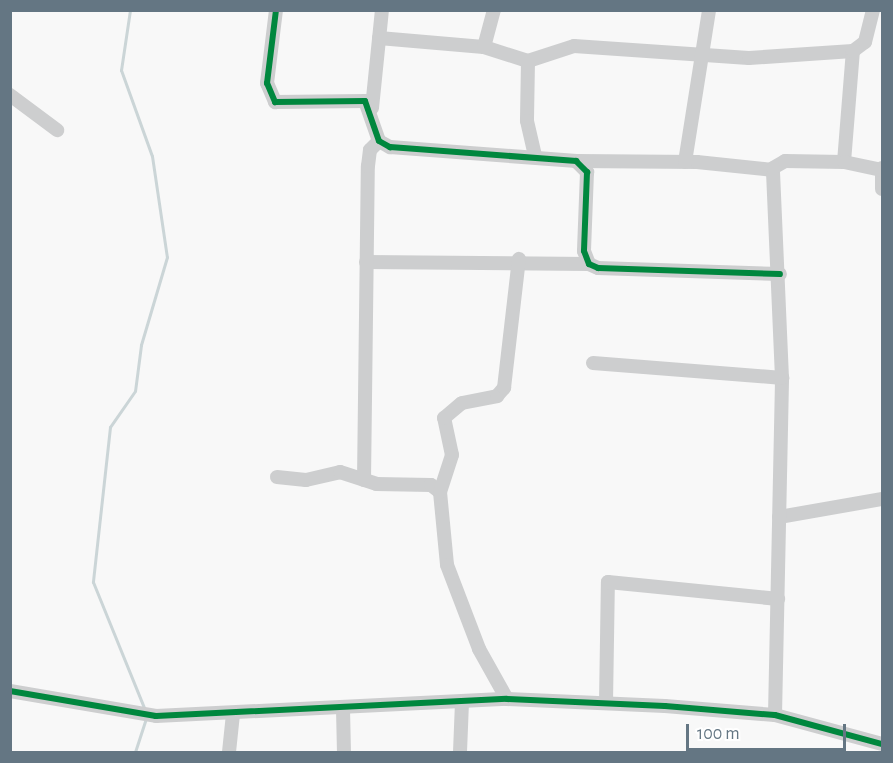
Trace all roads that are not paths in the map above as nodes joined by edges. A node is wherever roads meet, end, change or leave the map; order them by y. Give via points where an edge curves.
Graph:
1 (276, 10) edge
2 (382, 10) edge
3 (494, 10) edge
4 (709, 10) edge
5 (873, 10) edge
6 (379, 38) junction
7 (484, 46) junction
8 (853, 51) junction
9 (705, 52) junction
10 (528, 61) junction
11 (10, 95) edge
12 (372, 108) junction
13 (57, 130) dead end
14 (379, 141) junction
15 (535, 157) junction
16 (576, 160) junction
17 (685, 162) junction
18 (844, 162) junction
19 (882, 169) edge
20 (773, 170) junction
21 (882, 189) edge
22 (519, 259) junction
23 (366, 262) junction
24 (589, 264) junction
25 (780, 274) junction
26 (593, 363) dead end
27 (782, 378) junction
28 (277, 477) dead end
29 (364, 480) junction
30 (441, 492) junction
31 (882, 499) edge
32 (779, 517) junction
33 (778, 600) junction
34 (10, 691) edge
35 (507, 699) junction
36 (462, 702) junction
37 (606, 703) junction
38 (343, 710) junction
39 (776, 715) junction
40 (233, 716) junction
41 (874, 746) edge
42 (229, 753) edge
43 (344, 753) edge
44 (460, 753) edge

1 - 12 street via 267,83 272,100 357,99
2 - 6 street
3 - 7 street
4 - 9 street
5 - 8 street via 865,42
6 - 7 street
6 - 12 street
7 - 10 street
8 - 9 street via 749,58
8 - 18 street
9 - 10 street via 574,46
9 - 17 street
10 - 15 street via 527,121
11 - 13 street
12 - 14 street
14 - 15 street via 390,147
14 - 23 street via 370,150
15 - 16 street
16 - 17 street
16 - 24 street via 587,172 582,215
17 - 20 street
18 - 19 street
18 - 20 street via 785,161
19 - 21 street
20 - 25 street
22 - 23 street via 464,265
22 - 24 street
22 - 30 street via 504,388 497,396 462,403 444,418 452,454
23 - 29 street
24 - 25 street
25 - 27 street
26 - 27 street
27 - 32 street
28 - 29 street via 306,480 340,472
29 - 30 street via 431,485
30 - 35 street via 447,565 479,650
31 - 32 street
32 - 33 street
33 - 37 street via 608,582
33 - 39 street
34 - 40 street via 156,716
35 - 36 street
35 - 37 street
36 - 38 street
36 - 44 street
37 - 39 street
38 - 40 street
38 - 43 street
39 - 41 street
40 - 42 street

